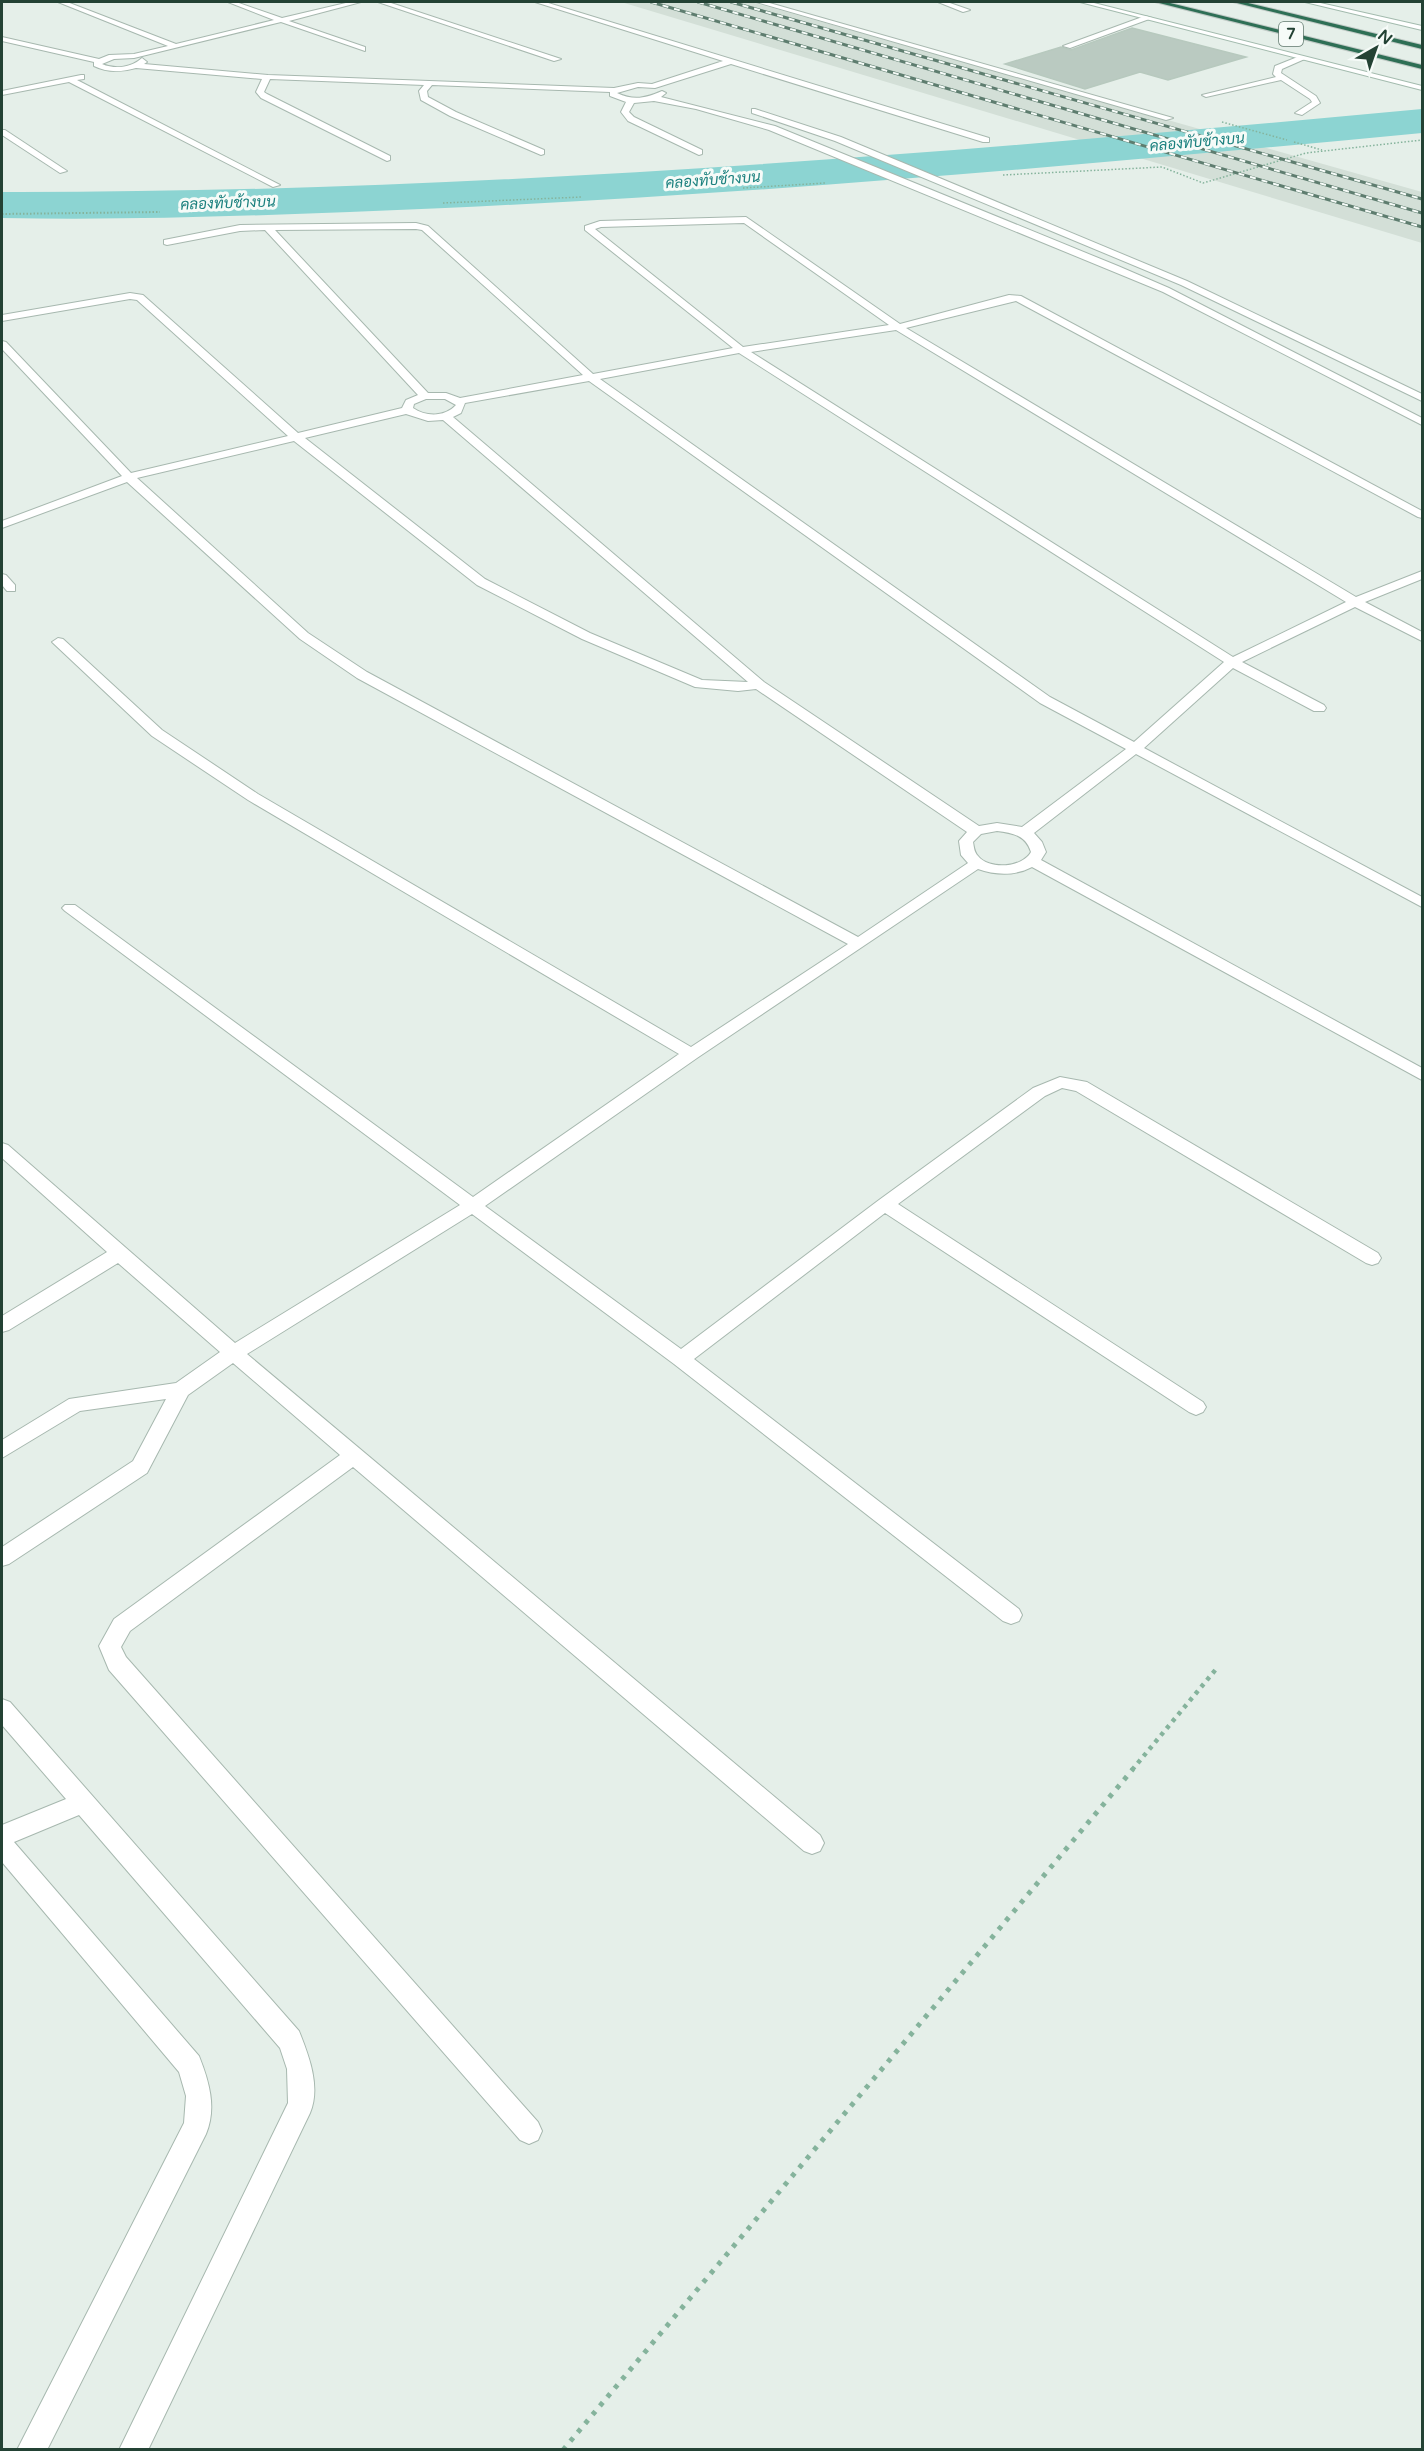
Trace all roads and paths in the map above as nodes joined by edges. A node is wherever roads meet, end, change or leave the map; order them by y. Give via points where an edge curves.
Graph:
1 (62, 2) edge
2 (231, 2) edge
3 (357, 2) edge
4 (382, 2) edge
5 (539, 2) edge
6 (760, 2) edge
7 (942, 2) edge
8 (1083, 2) edge
9 (1159, 2) edge
10 (1237, 2) edge
11 (1309, 2) edge
12 (966, 10) dead end
13 (1148, 18) junction
14 (280, 19) junction
15 (1422, 28) edge
16 (2, 39) edge
17 (173, 45) junction
18 (1067, 46) dead end
19 (1422, 46) edge
20 (362, 49) dead end
21 (134, 56) junction
22 (1303, 58) junction
23 (557, 59) dead end
24 (99, 61) junction
25 (732, 61) junction
26 (137, 66) junction
27 (1422, 67) edge
28 (112, 69) junction
29 (268, 77) junction
30 (1280, 78) junction
31 (71, 80) junction
32 (428, 85) junction
33 (652, 86) junction
34 (1422, 88) edge
35 (614, 90) junction
36 (663, 92) junction
37 (2, 93) edge
38 (1206, 95) dead end
39 (653, 98) junction
40 (705, 99) dead end
41 (632, 100) junction
42 (744, 107) dead end
43 (1299, 112) dead end
44 (1169, 118) dead end
45 (2, 132) edge
46 (838, 139) junction
47 (986, 140) dead end
48 (1422, 140) edge
49 (816, 145) junction
50 (541, 152) dead end
51 (699, 152) dead end
52 (387, 158) dead end
53 (63, 171) dead end
54 (1002, 175) dead end
55 (829, 183) dead end
56 (276, 185) dead end
57 (739, 188) dead end
58 (592, 196) dead end
59 (442, 203) dead end
60 (168, 212) dead end
61 (2, 214) edge
62 (268, 228) junction
63 (167, 242) dead end
64 (1139, 264) junction
65 (1115, 268) junction
66 (2, 318) edge
67 (898, 327) junction
68 (2, 344) edge
69 (741, 350) junction
70 (591, 377) junction
71 (425, 396) junction
72 (1422, 398) edge
73 (459, 401) junction
74 (408, 410) junction
75 (445, 416) junction
76 (1422, 422) edge
77 (295, 436) junction
78 (129, 477) junction
79 (1422, 515) edge
80 (2, 525) edge
81 (1422, 575) edge
82 (2, 578) edge
83 (10, 588) dead end
84 (1355, 602) junction
85 (1422, 637) edge
86 (58, 642) dead end
87 (1232, 662) junction
88 (759, 685) junction
89 (1318, 708) dead end
90 (1134, 749) junction
91 (976, 831) junction
92 (1024, 833) junction
93 (1034, 862) junction
94 (977, 863) junction
95 (1422, 903) edge
96 (70, 908) dead end
97 (859, 944) junction
98 (692, 1053) junction
99 (1422, 1075) edge
100 (2, 1149) edge
101 (475, 1204) junction
102 (885, 1204) junction
103 (118, 1254) junction
104 (1372, 1258) dead end
105 (2, 1325) edge
106 (233, 1353) junction
107 (681, 1359) junction
108 (182, 1390) junction
109 (1196, 1407) dead end
110 (2, 1450) edge
111 (355, 1455) junction
112 (2, 1558) edge
113 (1011, 1615) dead end
114 (1217, 1668) dead end
115 (2, 1709) edge
116 (84, 1802) junction
117 (2, 1836) edge
118 (812, 1844) dead end
119 (2, 1845) edge
120 (529, 2131) dead end
121 (31, 2450) edge
122 (133, 2450) edge
123 (563, 2450) edge

1 - 17 street
2 - 14 street
3 - 14 street
4 - 23 street
5 - 25 street
6 - 44 street
7 - 12 street
8 - 13 street
9 - 27 highway, 7
10 - 19 highway, 7
11 - 15 street
13 - 18 street
13 - 22 street
14 - 17 street
14 - 20 street
16 - 24 street
17 - 21 street
21 - 24 street
21 - 26 street via 143,62
22 - 30 street via 1278,68
22 - 34 street
24 - 28 street via 97,64
25 - 33 street
25 - 47 street
26 - 28 street
26 - 29 street
28 - 31 street
29 - 32 street
29 - 52 street via 260,92 264,96
30 - 38 street
30 - 43 street via 1316,103
31 - 37 street
31 - 56 street
32 - 35 street
32 - 50 street via 423,91 424,98
33 - 35 street
33 - 36 street
35 - 41 street via 619,98
36 - 39 street
36 - 40 street
39 - 41 street
39 - 49 street via 736,117
41 - 51 street via 625,112 631,119
42 - 46 street
45 - 53 street
46 - 49 street
46 - 64 street
48 - 54 path via 1306,153 1203,183 1162,167
49 - 65 street
55 - 57 path
58 - 59 path
60 - 61 path
62 - 63 street via 240,228
62 - 70 street via 425,228
62 - 71 street
64 - 65 street
64 - 72 street
65 - 76 street via 1166,290
66 - 77 street via 140,297
67 - 69 street
67 - 69 street via 746,220 600,224 588,228
67 - 79 street via 1009,298 1025,300
67 - 84 street
68 - 78 street
69 - 70 street
69 - 87 street
70 - 73 street
70 - 90 street via 1045,700
71 - 73 street via 446,396
71 - 74 street via 410,402
73 - 75 street via 459,410
74 - 75 street via 427,417
74 - 77 street
75 - 88 street
77 - 78 street
77 - 88 street via 481,582 586,636 693,681 716,686
78 - 80 street
78 - 97 street via 304,636 362,675
81 - 84 street
82 - 83 street
84 - 85 street
84 - 87 street
86 - 98 street via 157,733 253,797
87 - 89 street
87 - 90 street
88 - 91 street
90 - 92 street
90 - 95 street
91 - 92 street via 997,827
91 - 94 street via 965,848
92 - 93 street via 1039,847
93 - 94 street via 1012,869
93 - 99 street
94 - 97 street
96 - 101 street
97 - 98 street
98 - 101 street
100 - 103 street
101 - 106 street
101 - 107 street
102 - 104 street via 1039,1092 1060,1082 1081,1086
102 - 107 street
102 - 109 street
103 - 105 street
103 - 106 street
106 - 108 street
106 - 111 street
107 - 113 street
108 - 110 street via 76,1404
108 - 112 street via 140,1467
111 - 118 street
111 - 120 street via 122,1625 110,1646 117,1663
114 - 123 path
115 - 116 street
116 - 117 street
116 - 122 street via 290,2040 300,2069 300,2104
119 - 121 street via 190,2065 200,2096 197,2125

